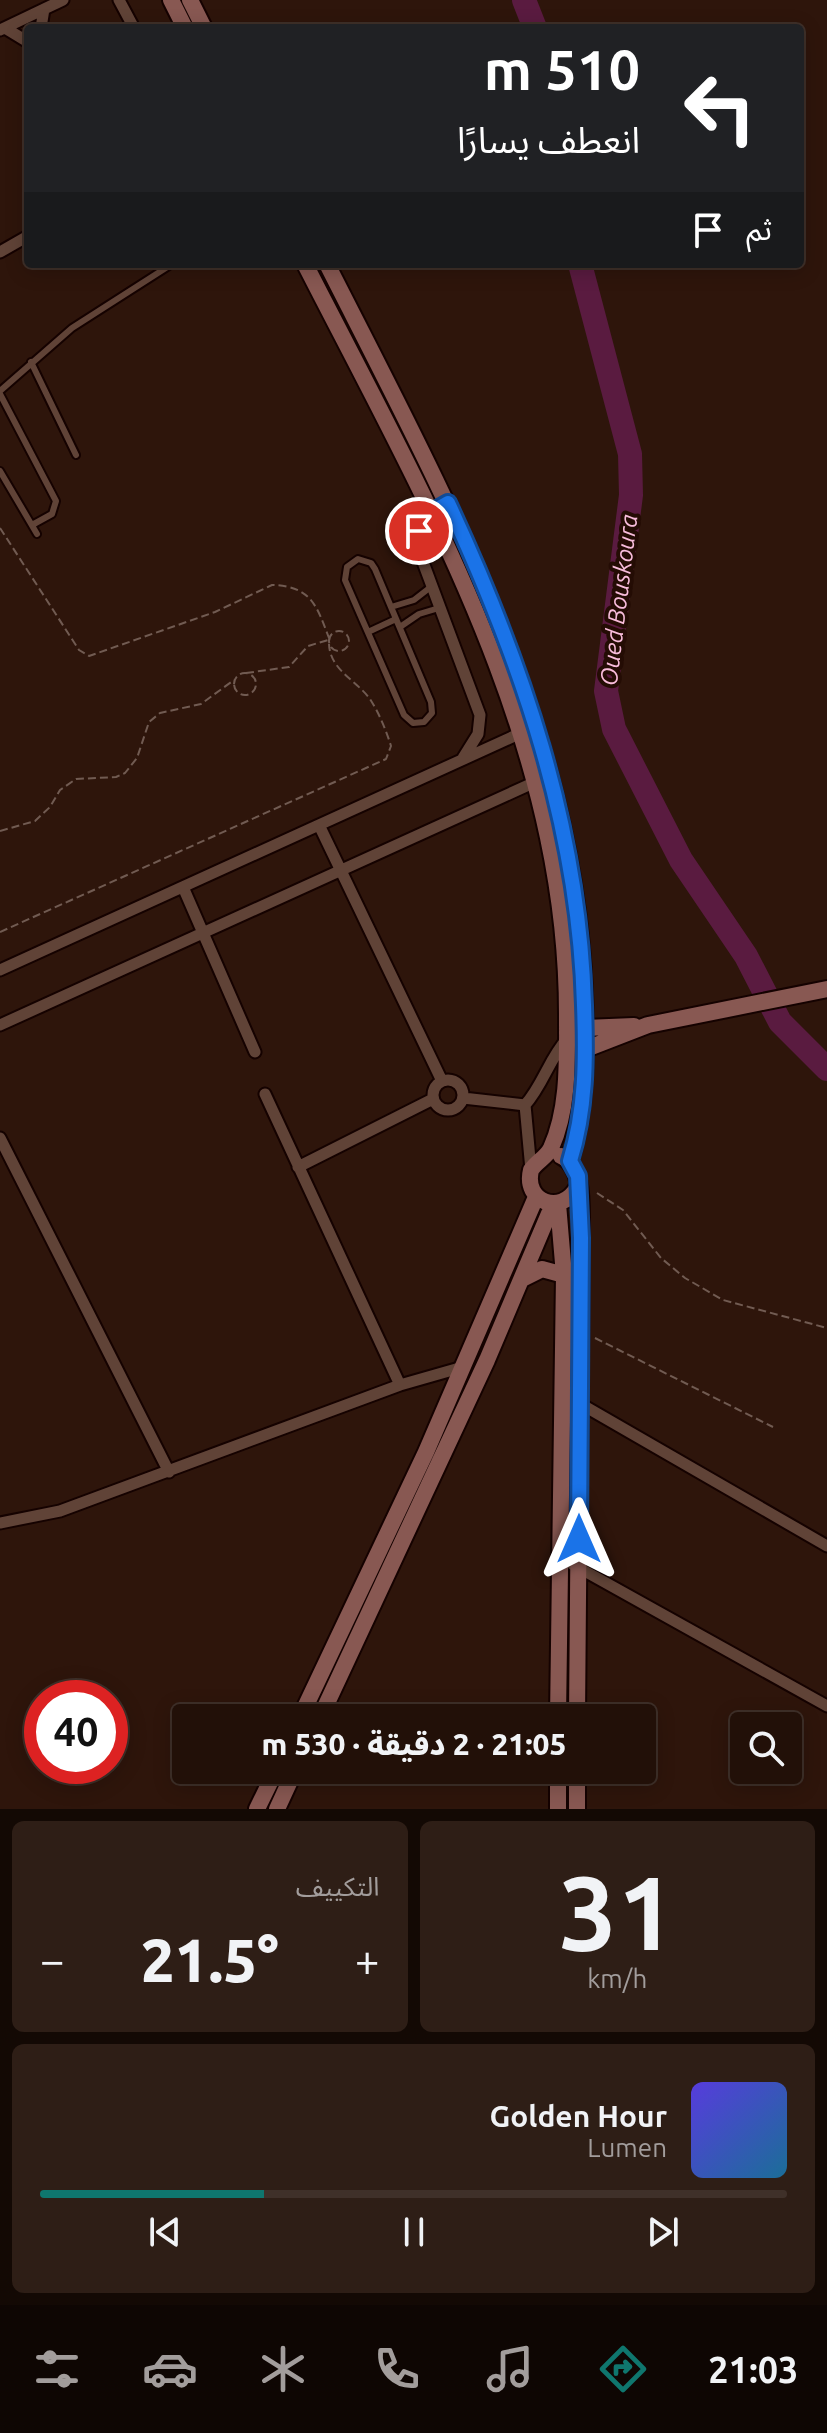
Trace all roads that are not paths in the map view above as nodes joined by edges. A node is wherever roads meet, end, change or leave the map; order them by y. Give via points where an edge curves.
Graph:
1 (63, 0) edge
2 (119, 0) edge
3 (171, 0) edge
4 (190, 0) edge
5 (44, 9) junction
6 (42, 24) edge
7 (132, 24) edge
8 (183, 24) edge
9 (202, 24) edge
10 (2, 29) edge
11 (24, 40) edge
12 (24, 238) edge
13 (0, 252) edge
14 (166, 268) edge
15 (307, 268) edge
16 (329, 268) edge
17 (31, 362) junction
18 (0, 392) edge
19 (76, 455) dead end
20 (0, 471) edge
21 (448, 503) junction
22 (432, 512) junction
23 (32, 525) junction
24 (37, 534) dead end
25 (432, 586) junction
26 (391, 607) junction
27 (441, 607) junction
28 (398, 623) junction
29 (368, 632) junction
30 (521, 733) junction
31 (463, 758) junction
32 (533, 783) junction
33 (319, 825) junction
34 (341, 870) junction
35 (183, 887) junction
36 (203, 933) junction
37 (0, 970) edge
38 (827, 989) edge
39 (0, 1025) edge
40 (648, 1025) junction
41 (585, 1028) junction
42 (567, 1039) junction
43 (586, 1049) junction
44 (255, 1052) dead end
45 (442, 1081) junction
46 (265, 1094) dead end
47 (463, 1098) junction
48 (433, 1099) junction
49 (525, 1105) junction
50 (0, 1138) edge
51 (547, 1156) junction
52 (570, 1161) junction
53 (298, 1167) junction
54 (531, 1170) junction
55 (578, 1185) junction
56 (536, 1197) junction
57 (555, 1204) junction
58 (564, 1275) junction
59 (522, 1279) junction
60 (463, 1367) junction
61 (400, 1385) junction
62 (579, 1403) junction
63 (169, 1472) junction
64 (0, 1523) edge
65 (827, 1546) edge
66 (559, 1561) junction
67 (579, 1566) junction
68 (307, 1704) edge
69 (327, 1704) edge
70 (558, 1704) edge
71 (577, 1704) edge
72 (827, 1706) edge
73 (269, 1784) edge
74 (289, 1784) edge
75 (558, 1784) edge
76 (577, 1784) edge
77 (257, 1809) edge
78 (277, 1809) edge
79 (558, 1809) edge
80 (577, 1809) edge

1 - 5 street
2 - 7 street
3 - 8 main road
4 - 9 main road
5 - 6 street
5 - 10 street
10 - 11 street
12 - 13 street
14 - 17 lane via 72,328
15 - 22 main road
16 - 21 main road
17 - 18 lane
17 - 19 lane
18 - 23 lane via 56,501 52,514
20 - 23 lane
21 - 22 street
21 - 41 main road via 514,659 559,810 578,900
22 - 25 street via 419,531 418,543
22 - 30 main road via 469,592
23 - 24 lane
25 - 26 lane via 414,600
25 - 27 street
26 - 28 lane
26 - 29 lane via 371,563 352,562 345,580
27 - 28 lane
27 - 31 street via 480,715 478,734
28 - 29 lane
28 - 29 lane via 432,708 429,719 419,723 404,715
30 - 31 street
30 - 32 main road
31 - 33 street
32 - 34 street
32 - 42 main road via 561,906
33 - 34 street
33 - 35 street
34 - 36 street
34 - 45 street
35 - 36 street
35 - 37 street
36 - 39 street
36 - 44 street
38 - 40 main road
40 - 41 main road
40 - 43 main road
41 - 42 main road
41 - 43 main road
42 - 49 street via 540,1089
42 - 51 main road via 565,1088
43 - 52 main road via 584,1104
45 - 47 street via 457,1083
45 - 48 street via 434,1088
46 - 53 street
47 - 48 street via 449,1111 438,1108
47 - 49 street
48 - 53 street
49 - 54 street
50 - 63 street
51 - 52 main road
51 - 54 main road
52 - 55 main road
53 - 61 street
54 - 56 main road
55 - 57 main road via 570,1198
55 - 62 main road
56 - 57 main road
56 - 60 main road
57 - 58 main road
57 - 59 main road
58 - 59 main road via 542,1269
58 - 66 main road
59 - 69 main road
60 - 61 street
60 - 68 main road
61 - 63 street
62 - 65 street
62 - 67 main road
63 - 64 street via 60,1511
66 - 67 street
66 - 70 main road
67 - 71 main road
67 - 72 street
73 - 77 main road
74 - 78 main road
75 - 79 main road
76 - 80 main road

